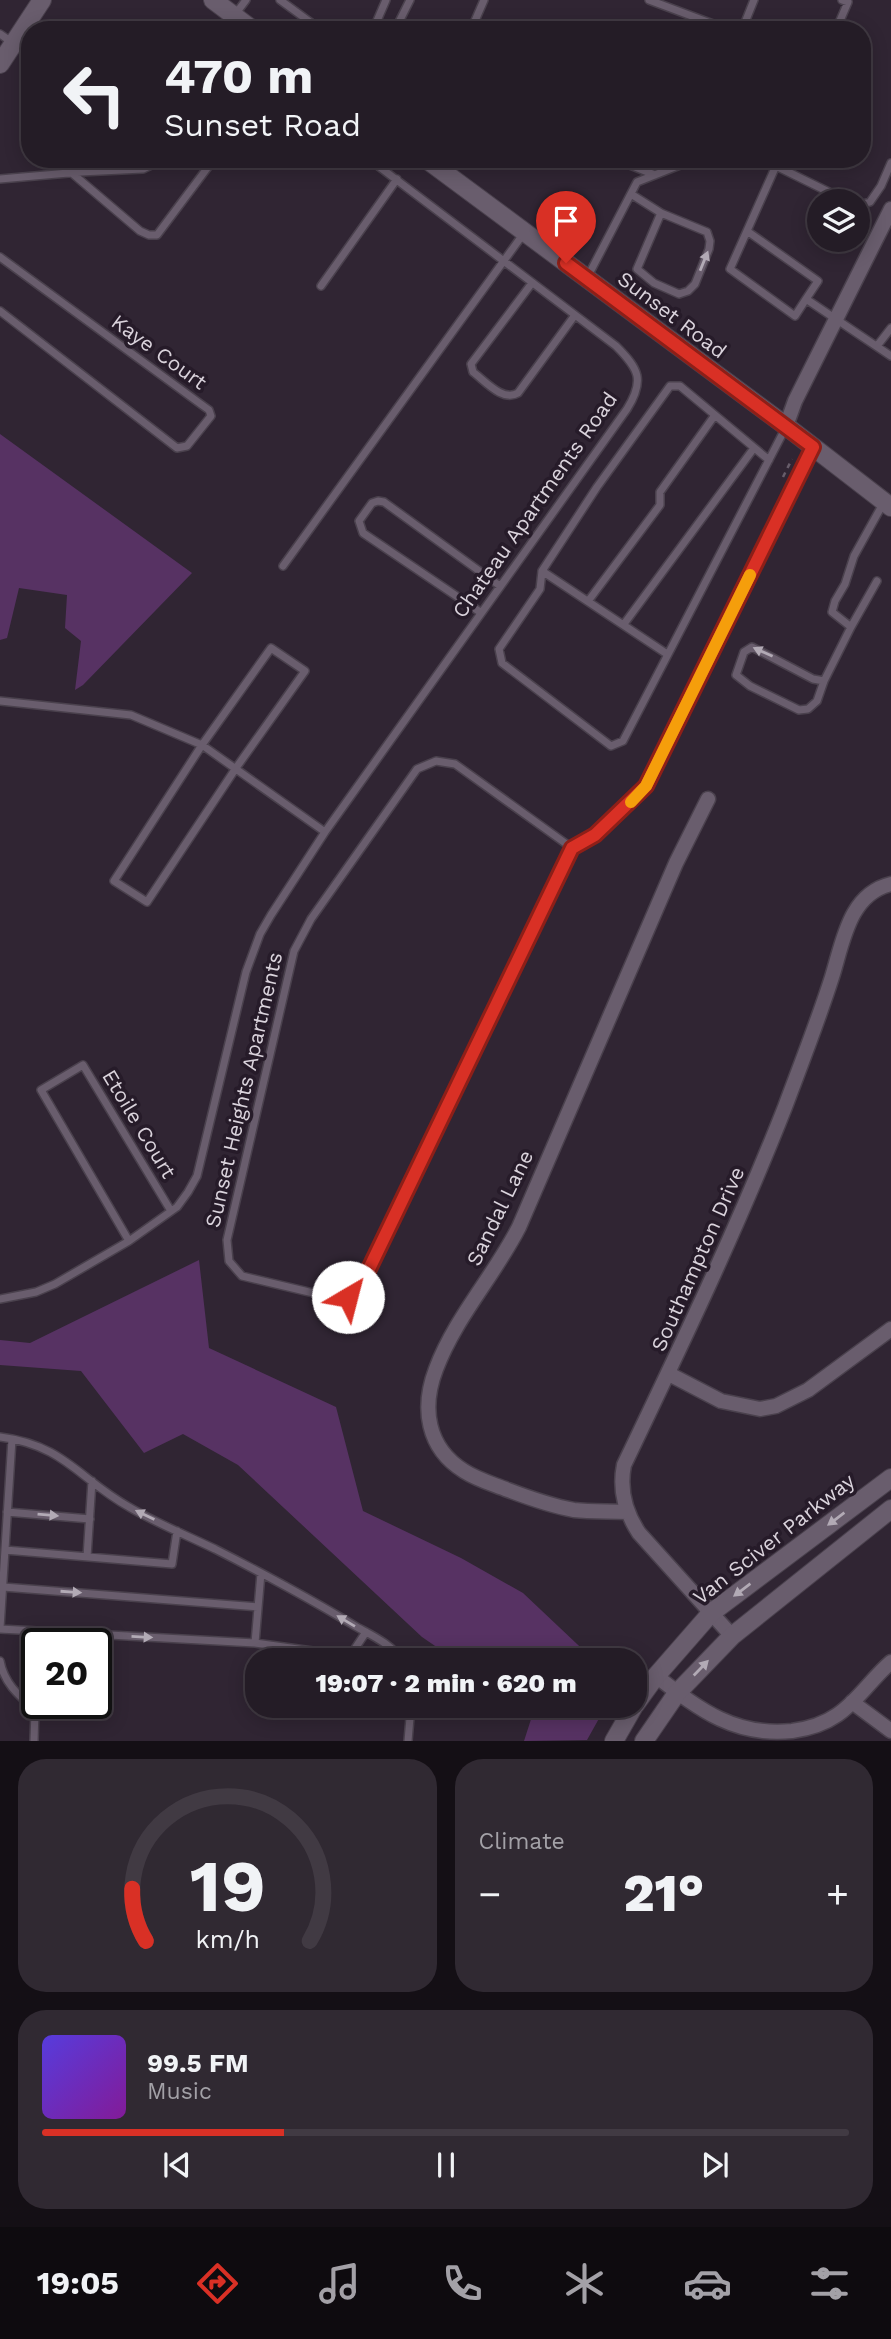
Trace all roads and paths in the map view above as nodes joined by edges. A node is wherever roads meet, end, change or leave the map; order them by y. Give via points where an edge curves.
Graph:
1 (42, 0) edge
2 (213, 0) edge
3 (246, 0) edge
4 (280, 0) edge
5 (386, 0) edge
6 (410, 0) edge
7 (484, 0) edge
8 (649, 0) edge
9 (678, 0) edge
10 (754, 0) edge
11 (846, 1) edge
12 (674, 9) junction
13 (234, 16) junction
14 (23, 21) edge
15 (241, 21) edge
16 (309, 21) edge
17 (377, 21) edge
18 (400, 21) edge
19 (475, 21) edge
20 (705, 21) edge
21 (746, 21) edge
22 (839, 21) edge
23 (21, 23) edge
24 (7, 39) edge
25 (0, 64) edge
26 (891, 163) edge
27 (145, 168) edge
28 (207, 168) edge
29 (382, 168) edge
30 (439, 168) edge
31 (638, 168) edge
32 (672, 168) edge
33 (775, 168) edge
34 (786, 168) edge
35 (73, 174) junction
36 (655, 175) junction
37 (0, 179) edge
38 (397, 179) junction
39 (825, 189) edge
40 (631, 194) junction
41 (870, 202) edge
42 (891, 209) edge
43 (661, 213) junction
44 (747, 231) junction
45 (524, 232) junction
46 (0, 257) edge
47 (503, 261) junction
48 (586, 279) junction
49 (532, 283) junction
50 (321, 286) dead end
51 (806, 299) junction
52 (0, 311) edge
53 (575, 315) junction
54 (837, 318) junction
55 (891, 328) edge
56 (877, 346) junction
57 (891, 356) edge
58 (715, 415) junction
59 (786, 426) junction
60 (813, 447) junction
61 (754, 448) junction
62 (792, 459) dead end
63 (769, 460) junction
64 (783, 478) dead end
65 (887, 504) edge
66 (283, 566) dead end
67 (542, 571) junction
68 (877, 581) dead end
69 (500, 586) junction
70 (589, 600) junction
71 (480, 612) junction
72 (624, 624) junction
73 (851, 627) junction
74 (667, 654) junction
75 (824, 681) junction
76 (0, 701) edge
77 (202, 745) junction
78 (236, 768) junction
79 (708, 799) dead end
80 (325, 832) junction
81 (572, 848) junction
82 (891, 884) edge
83 (171, 1211) junction
84 (129, 1241) junction
85 (0, 1299) edge
86 (891, 1329) edge
87 (669, 1374) junction
88 (0, 1437) edge
89 (12, 1439) junction
90 (891, 1478) edge
91 (92, 1482) junction
92 (891, 1509) edge
93 (7, 1512) junction
94 (627, 1512) junction
95 (90, 1519) junction
96 (177, 1531) junction
97 (5, 1550) junction
98 (87, 1556) junction
99 (261, 1573) junction
100 (3, 1587) junction
101 (258, 1606) junction
102 (711, 1614) junction
103 (0, 1629) edge
104 (366, 1632) junction
105 (732, 1636) junction
106 (255, 1643) junction
107 (387, 1648) edge
108 (0, 1661) edge
109 (891, 1662) edge
110 (656, 1676) junction
111 (647, 1689) edge
112 (677, 1693) junction
113 (852, 1702) junction
114 (410, 1718) edge
115 (628, 1718) edge
116 (891, 1731) edge
117 (34, 1741) edge
118 (408, 1741) edge
119 (614, 1741) edge
120 (644, 1741) edge

1 - 14 street
2 - 13 street
3 - 13 lane
4 - 16 lane
5 - 17 lane
6 - 18 lane
7 - 19 lane
8 - 12 lane
9 - 12 lane
10 - 21 lane
11 - 22 lane
12 - 20 lane
13 - 15 street
23 - 24 street
24 - 25 street
26 - 41 lane
27 - 35 lane
28 - 35 lane via 157,234 149,235
29 - 38 lane, Chateau Apartments Road
30 - 45 street, Sunset Road
31 - 36 lane
32 - 36 lane
33 - 44 lane
34 - 39 lane
35 - 37 lane
36 - 40 lane via 638,183
38 - 47 lane, Chateau Apartments Road
38 - 50 lane
40 - 43 lane
40 - 48 lane
42 - 54 street
43 -> 43 lane via 637,270 654,284 679,294 695,284 710,241 707,232
44 - 51 lane via 818,281
44 - 51 lane via 730,269 795,316
45 - 47 lane
45 - 48 street, Sunset Road
46 - 52 lane, Kaye Court via 209,410 211,416 187,446 177,448
47 - 49 lane, Chateau Apartments Road
47 - 66 lane
48 - 59 street, Sunset Road
49 - 53 lane, Chateau Apartments Road
49 - 53 lane via 471,363 473,372 505,396 518,393
51 - 54 lane
53 - 69 lane, Chateau Apartments Road via 626,356 638,375 638,386
54 - 56 lane
54 - 59 street
55 - 56 lane
56 - 57 lane
58 - 61 lane
58 - 67 lane via 680,386 670,386
58 - 70 lane via 660,492 660,505
59 - 60 street, Sunset Road
59 - 63 lane
60 - 65 street, Sunset Road
60 - 81 lane via 646,786 595,835
61 - 63 lane
61 - 72 lane
62 - 64 path
63 - 74 lane
65 - 73 lane via 854,556 835,601 832,612
67 - 70 lane
67 - 74 lane via 540,589 499,649 502,663 611,746 623,741
68 - 73 lane
69 - 71 lane, Chateau Apartments Road
69 - 71 lane via 384,502 372,503 359,521 363,533
70 - 72 lane
71 - 80 lane, Chateau Apartments Road
72 - 74 lane
73 - 75 lane
75 -> 75 lane via 752,647 744,652 736,674 750,687 799,710 817,701
76 - 77 lane via 131,715
77 - 78 lane
77 - 78 lane via 271,648 305,671
77 - 78 lane via 114,881 147,902
78 - 80 lane
79 - 94 street, Sandal Lane via 519,1227 449,1342 428,1399 435,1440 442,1453 465,1472 545,1503
80 - 83 lane, Chateau Apartments Road via 260,934 246,972 197,1176
81 - 81 lane, Sunset Heights Apartments via 455,764 436,761 417,769 311,919 294,951 227,1240 229,1261 242,1276 330,1297 348,1297 359,1286
82 - 87 street, Southampton Drive via 868,895 847,926 817,1024 762,1165
83 - 84 lane, Chateau Apartments Road
83 - 84 lane, Etoile Court via 83,1065 41,1090
84 - 85 lane, Chateau Apartments Road via 55,1284
86 - 87 street via 808,1390 776,1406 760,1409 721,1401
87 - 94 street, Southampton Drive via 624,1465 621,1481
88 - 89 lane
89 - 91 lane via 47,1449
89 - 93 lane
90 -> 102 street, Van Sciver Parkway
91 - 95 lane
96 -> 91 lane via 128,1507
92 - 105 street
93 -> 95 lane
93 - 97 lane
94 - 102 street, Southampton Drive via 639,1533
95 - 98 lane
96 - 98 lane via 172,1564
96 - 99 lane
97 - 98 lane
97 - 100 lane
99 - 101 lane
104 -> 99 lane
100 -> 101 lane
100 - 103 lane
101 - 106 lane
102 - 105 street, Southampton Drive
102 - 110 street, Van Sciver Parkway
103 -> 106 lane
104 - 106 lane via 354,1650 341,1654
104 - 107 lane
112 -> 105 street
108 - 117 lane via 2,1674 35,1710
109 - 113 street
110 - 111 street, Van Sciver Parkway
110 - 112 street
112 - 113 street via 716,1718 762,1732 819,1724
112 - 120 street
113 - 116 street
114 - 118 lane
115 - 119 street, Van Sciver Parkway

